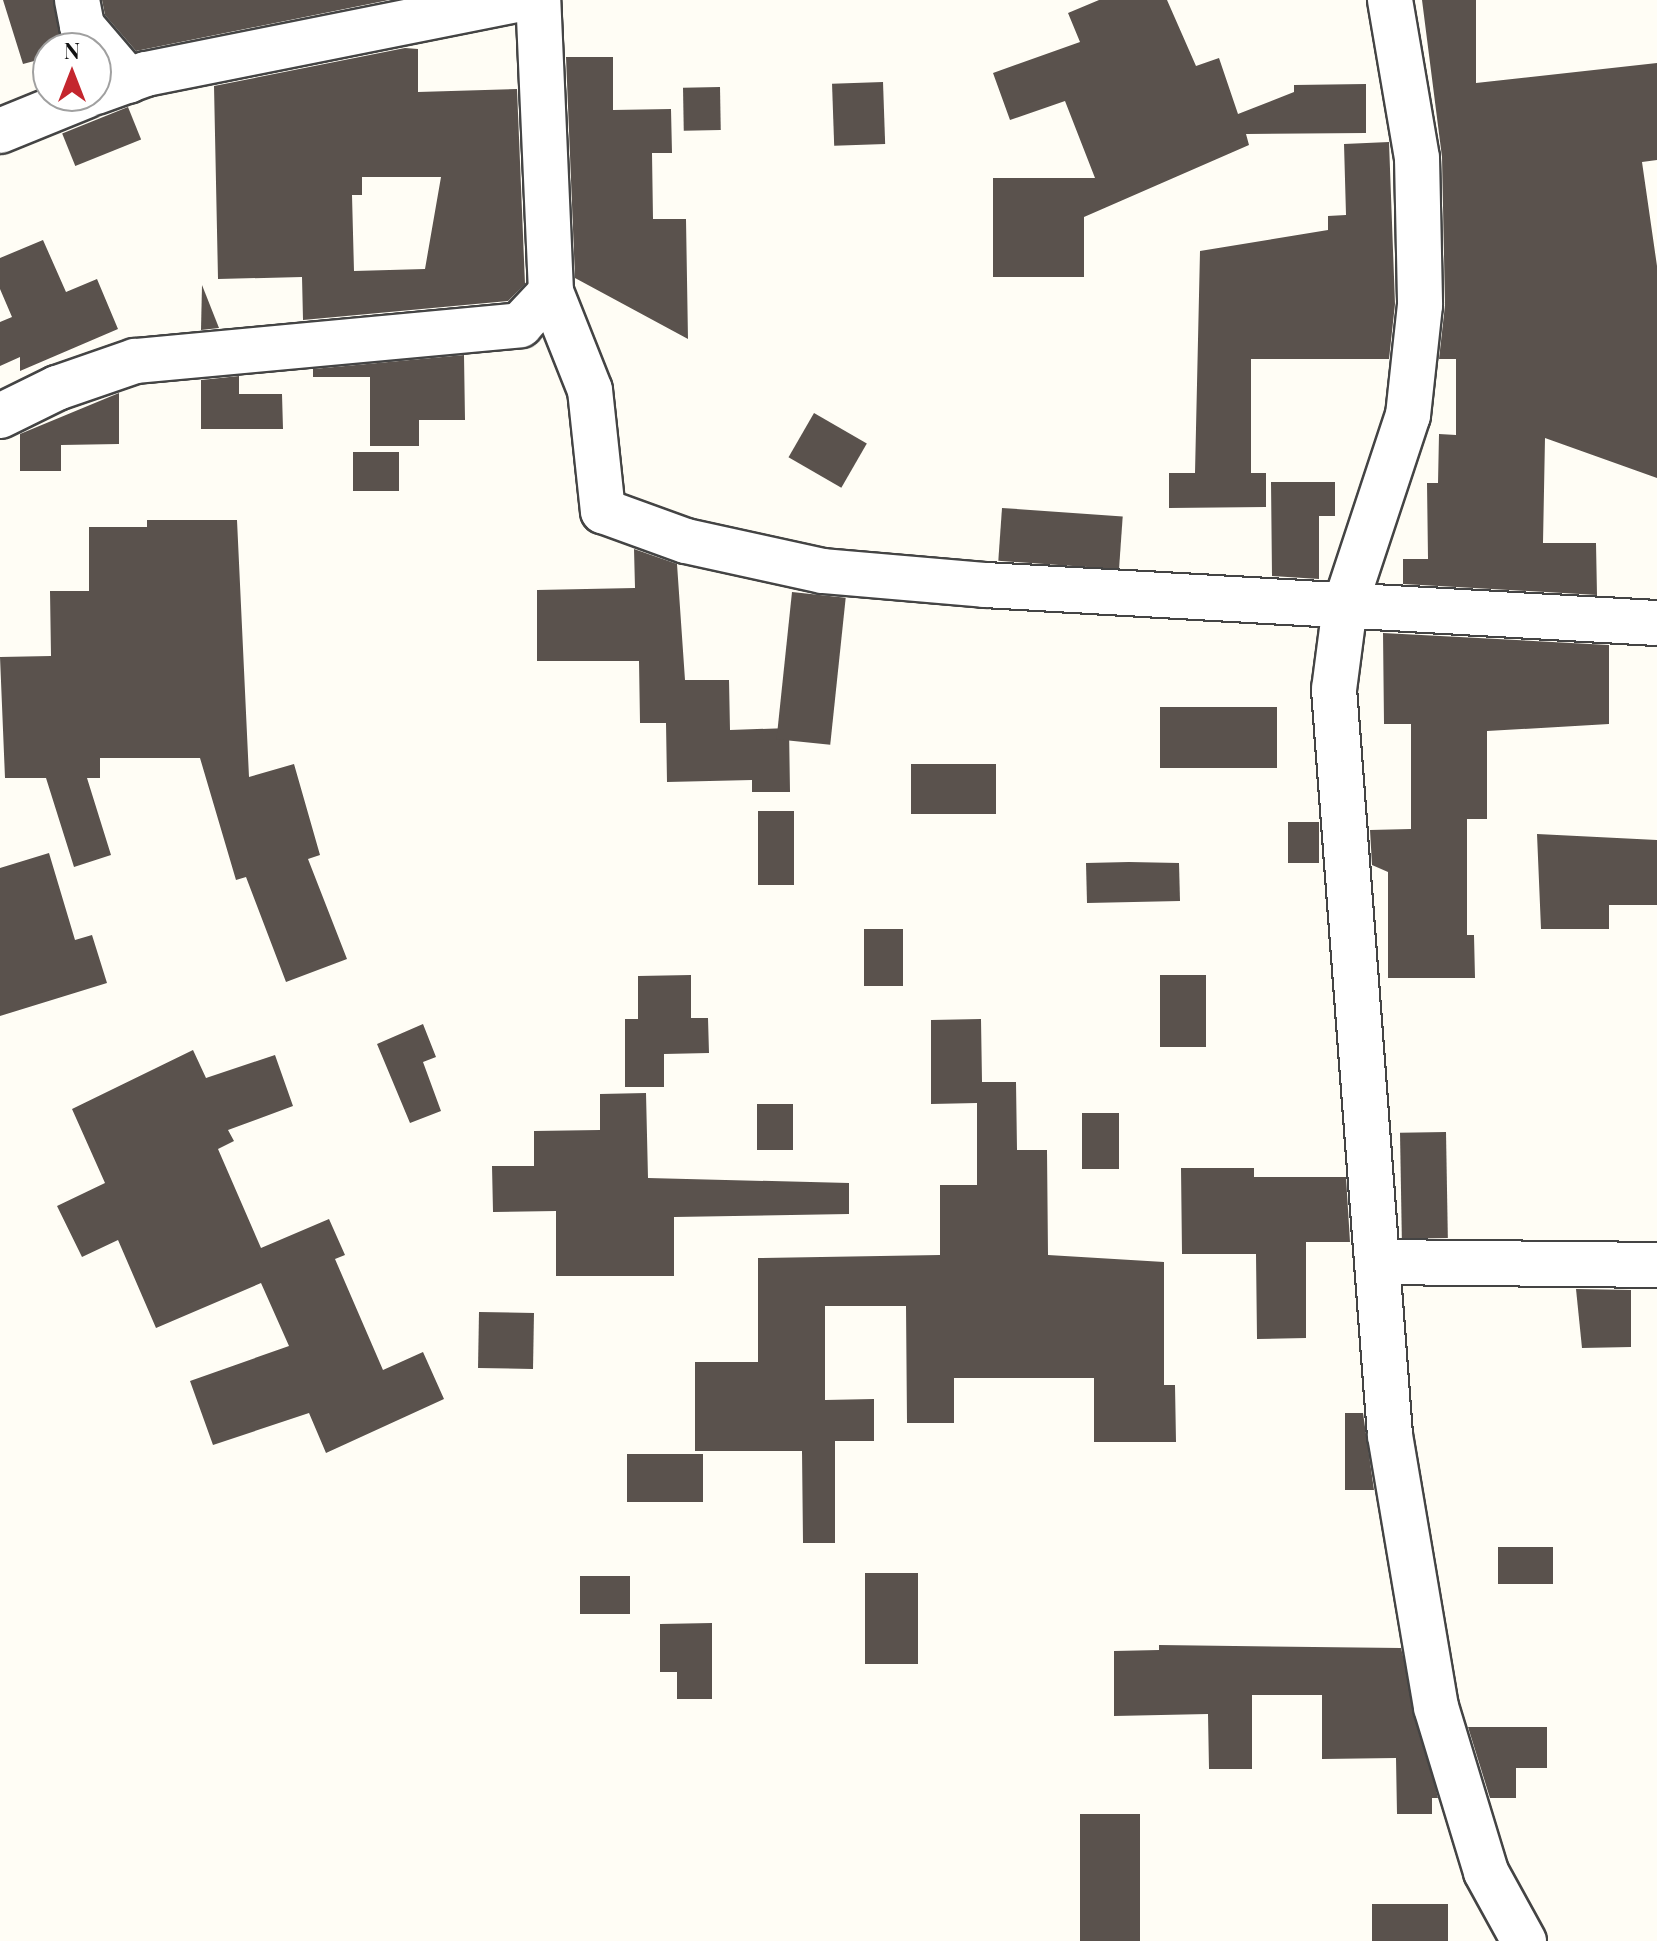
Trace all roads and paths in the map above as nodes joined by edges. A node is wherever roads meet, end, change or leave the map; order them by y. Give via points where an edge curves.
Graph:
1 (77, 0) edge
2 (517, 0) edge
3 (538, 0) edge
4 (1390, 0) edge
5 (85, 32) edge
6 (112, 87) edge
7 (47, 112) edge
8 (0, 131) edge
9 (551, 292) junction
10 (0, 416) edge
11 (1345, 606) junction
12 (1657, 623) edge
13 (1377, 1262) junction
14 (1657, 1265) edge
15 (1524, 1941) edge

1 - 5 street
2 - 6 street
3 - 9 street
4 - 11 street via 1417,158 1420,305 1408,415
7 - 8 street
9 - 10 street via 520,325 135,361 57,388
9 - 11 street via 590,390 603,511 686,541 823,571
11 - 12 street
11 - 13 street via 1334,689
13 - 14 street
13 - 15 street via 1390,1435 1436,1707 1486,1872

